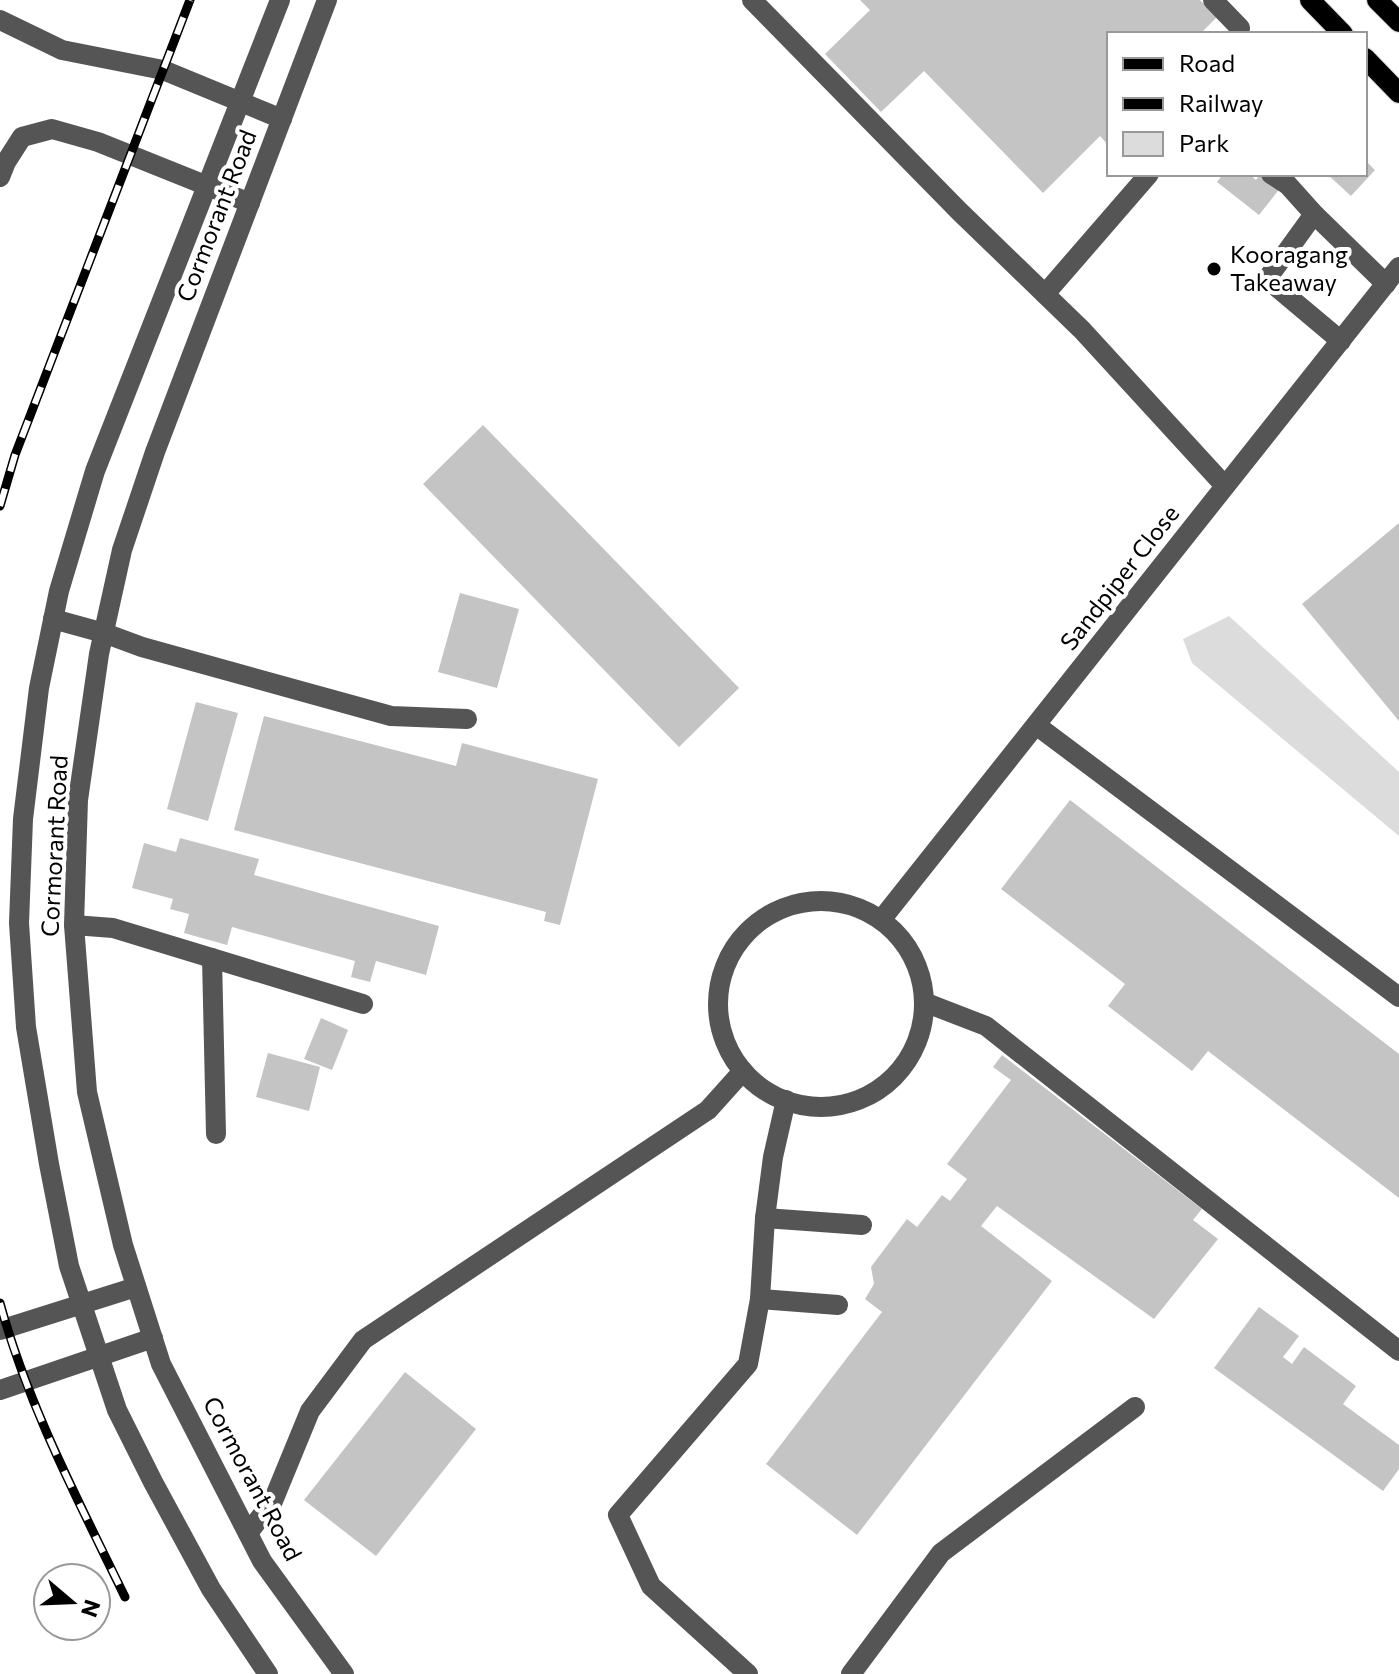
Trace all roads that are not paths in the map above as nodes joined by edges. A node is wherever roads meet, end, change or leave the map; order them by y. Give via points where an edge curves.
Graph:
1 (280, 0) edge
2 (327, 0) edge
3 (752, 0) edge
4 (1213, 0) edge
5 (1310, 0) edge
6 (1377, 0) edge
7 (0, 20) edge
8 (1399, 22) edge
9 (1239, 32) edge
10 (1341, 32) edge
11 (1367, 60) edge
12 (1399, 93) edge
13 (240, 102) junction
14 (282, 119) junction
15 (1147, 176) edge
16 (1274, 176) edge
17 (0, 177) edge
18 (207, 185) junction
19 (250, 203) junction
20 (1314, 214) junction
21 (1399, 267) edge
22 (1386, 284) junction
23 (1045, 294) junction
24 (1341, 341) junction
25 (1225, 486) junction
26 (53, 619) junction
27 (104, 633) junction
28 (467, 719) dead end
29 (1036, 725) junction
30 (881, 920) junction
31 (74, 925) junction
32 (212, 958) junction
33 (1399, 997) edge
34 (924, 1002) junction
35 (363, 1004) dead end
36 (743, 1071) junction
37 (786, 1100) junction
38 (216, 1134) dead end
39 (765, 1218) junction
40 (862, 1225) dead end
41 (136, 1287) junction
42 (760, 1299) junction
43 (82, 1304) junction
44 (838, 1305) dead end
45 (0, 1330) edge
46 (153, 1338) junction
47 (1399, 1351) edge
48 (99, 1356) junction
49 (0, 1390) edge
50 (1135, 1407) dead end
51 (248, 1533) junction
52 (268, 1674) edge
53 (344, 1674) edge
54 (748, 1674) edge
55 (851, 1674) edge

1 - 13 street, Cormorant Road
2 - 14 street, Cormorant Road
3 - 23 street
4 - 9 street
5 - 10 main road
6 - 8 main road
7 - 13 street via 62,50 163,70
11 - 12 main road
13 - 14 street
13 - 18 street, Cormorant Road
14 - 19 street, Cormorant Road
15 - 23 street
16 - 20 street
17 - 18 street via 22,137 52,129
18 - 19 street
18 - 26 street, Cormorant Road via 95,471
19 - 27 street, Cormorant Road via 155,452 122,550
20 - 22 street
20 - 24 street via 1267,279
21 - 22 street, Sandpiper Close
22 - 24 street, Sandpiper Close
23 - 25 street
24 - 25 street, Sandpiper Close
25 - 29 street, Sandpiper Close
26 - 27 street
26 - 43 street, Cormorant Road via 25,804 19,923 26,1027 69,1266
27 - 28 street via 391,716
27 - 31 street, Cormorant Road via 78,800
29 - 30 street, Sandpiper Close
29 - 33 street
30 - 34 street via 912,956
30 - 36 street via 858,907 804,902 766,917 745,935 730,957 719,996 724,1036
31 - 32 street via 113,928
31 - 41 street, Cormorant Road via 87,1092
32 - 35 street
32 - 38 street
34 - 37 street via 912,1050 880,1088 835,1106
34 - 47 street via 986,1026
36 - 37 street
36 - 51 street via 708,1110 363,1340 310,1411 273,1501
37 - 39 street
39 - 40 street
39 - 42 street
41 - 43 street
41 - 46 street, Cormorant Road
42 - 44 street
42 - 54 street via 748,1364 618,1515 651,1586
43 - 45 street
43 - 48 street, Cormorant Road
46 - 48 street
46 - 51 street, Cormorant Road via 161,1364
48 - 49 street
48 - 52 street, Cormorant Road via 117,1410 153,1482 211,1589
50 - 55 street via 941,1553
51 - 53 street, Cormorant Road via 262,1561

